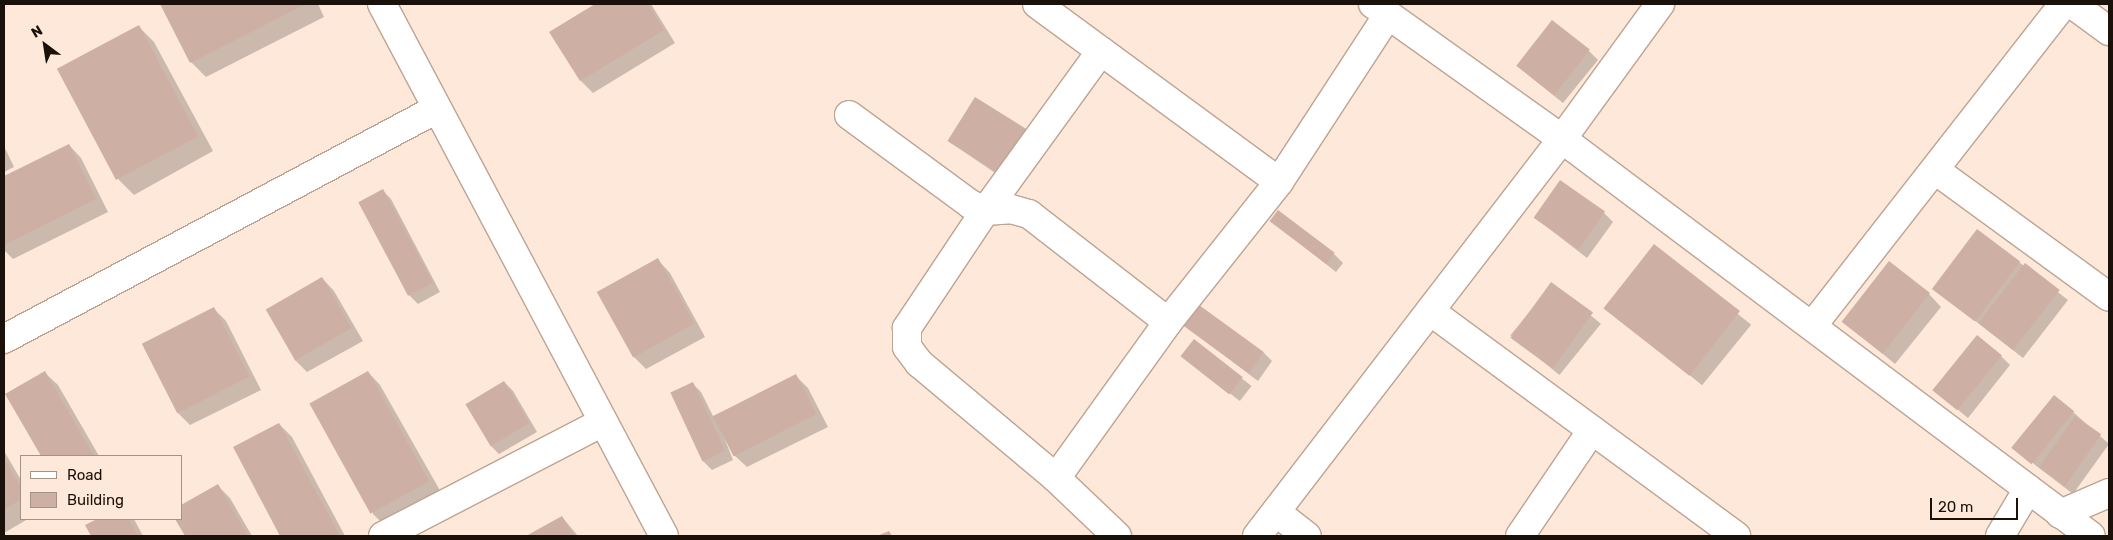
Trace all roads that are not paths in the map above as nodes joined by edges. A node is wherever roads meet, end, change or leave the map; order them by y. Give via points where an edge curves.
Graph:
1 (382, 4) edge
2 (1036, 4) edge
3 (1660, 4) edge
4 (2064, 4) edge
5 (2072, 4) edge
6 (1381, 10) edge
7 (2109, 31) edge
8 (1101, 51) junction
9 (437, 109) junction
10 (849, 116) dead end
11 (1562, 139) junction
12 (1935, 170) junction
13 (1279, 182) junction
14 (985, 211) junction
15 (2107, 291) edge
16 (1430, 311) junction
17 (1168, 322) junction
18 (1812, 326) junction
19 (4, 339) edge
20 (603, 422) junction
21 (1592, 430) junction
22 (1056, 478) junction
23 (2028, 489) junction
24 (2109, 493) edge
25 (1276, 512) junction
26 (2060, 514) junction
27 (383, 536) edge
28 (664, 536) edge
29 (1116, 536) edge
30 (1257, 536) edge
31 (1307, 536) edge
32 (1520, 536) edge
33 (1736, 536) edge
34 (2000, 536) edge
35 (2091, 536) edge

1 - 9 street
2 - 8 street
3 - 11 street
4 - 12 street via 2034,38
5 - 7 street
6 - 11 street
6 - 13 street
8 - 13 street
8 - 14 street
9 - 19 street
9 - 20 street
10 - 14 street via 970,204
11 - 16 street
11 - 18 street
12 - 15 street
12 - 18 street
13 - 17 street
14 - 17 street via 1011,209 1029,214
14 - 22 street via 907,328 907,347 918,363
16 - 21 street
16 - 25 street
17 - 22 street
18 - 23 street
20 - 27 street
20 - 28 street
21 - 32 street
21 - 33 street
22 - 29 street
23 - 26 street
23 - 34 street
24 - 26 street
25 - 30 street
25 - 31 street
26 - 35 street

